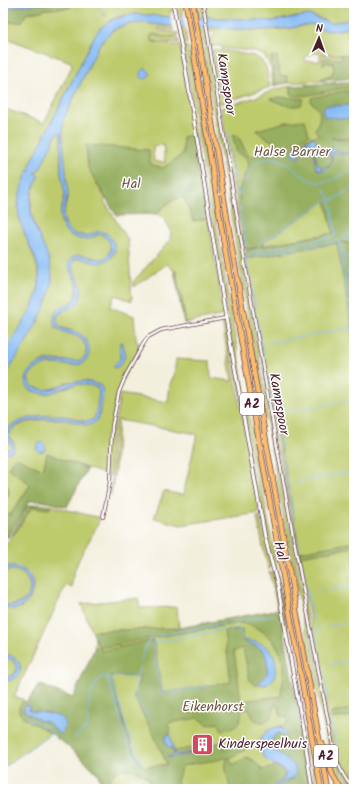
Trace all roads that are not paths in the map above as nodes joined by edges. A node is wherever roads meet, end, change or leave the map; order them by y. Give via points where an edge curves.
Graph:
1 (173, 3) edge
2 (186, 3) edge
3 (193, 3) edge
4 (203, 3) edge
5 (226, 318) junction
6 (102, 516) dead end
7 (316, 722) junction
8 (312, 789) edge
9 (321, 789) edge
10 (328, 789) edge
11 (341, 789) edge
12 (354, 789) edge

1 - 5 street, Hal
2 - 9 highway, A2 via 241,344
3 - 7 highway, A2 via 232,249
4 - 12 street, Kampspoor via 235,204 301,581 333,746 344,778
5 - 6 street via 161,330 148,337 142,346 119,392 112,426 110,482
5 - 8 street, Hal via 264,529 278,587
7 - 10 highway, A2
7 - 11 highway, A2 via 333,776

